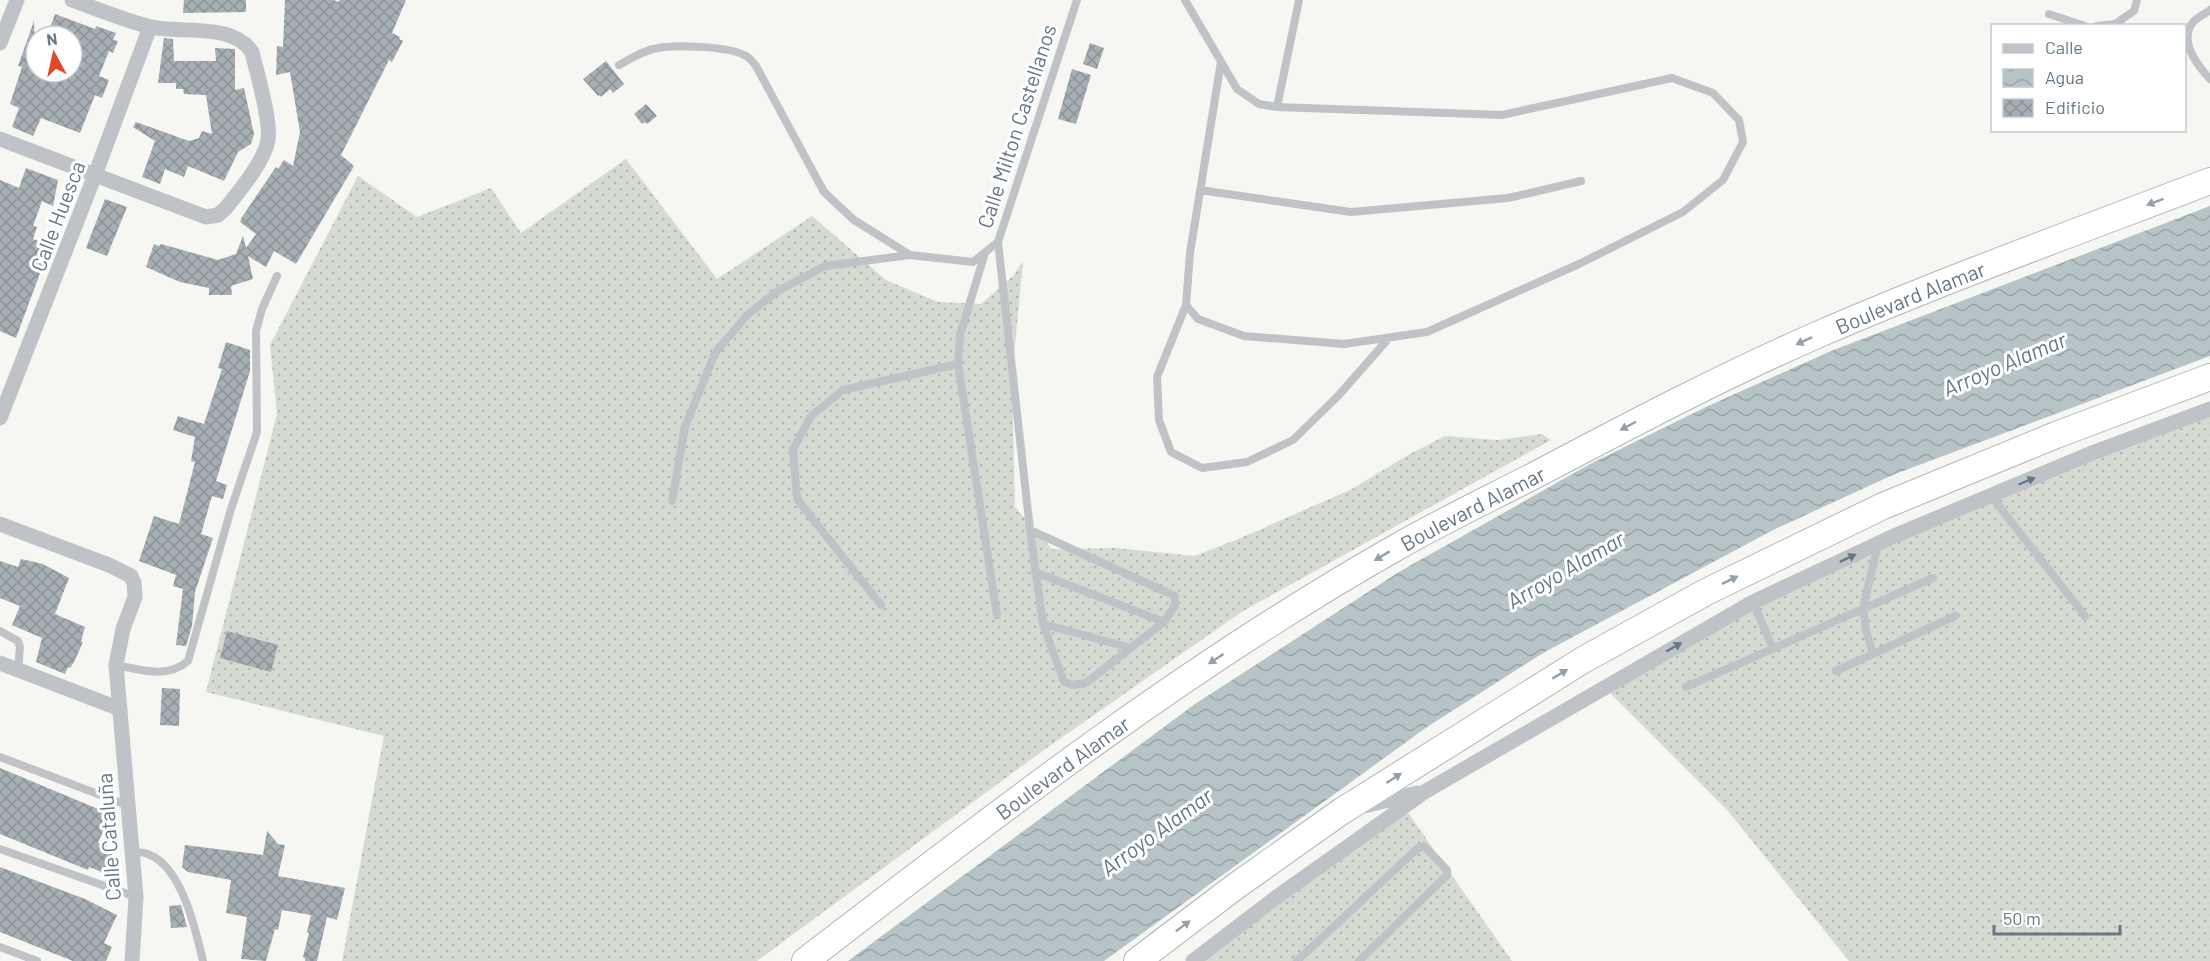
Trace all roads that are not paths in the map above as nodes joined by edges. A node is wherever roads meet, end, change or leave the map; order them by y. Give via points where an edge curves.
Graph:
1 (17, 0) edge
2 (72, 0) edge
3 (1077, 0) edge
4 (1185, 0) edge
5 (1299, 0) edge
6 (2137, 0) edge
7 (2210, 10) edge
8 (2049, 14) dead end
9 (2079, 24) edge
10 (2115, 24) edge
11 (150, 27) junction
12 (0, 43) edge
13 (1221, 62) junction
14 (620, 65) dead end
15 (2210, 79) edge
16 (1276, 107) junction
17 (0, 139) edge
18 (95, 175) junction
19 (1581, 181) dead end
20 (2210, 181) edge
21 (1200, 190) junction
22 (998, 242) junction
23 (986, 252) junction
24 (910, 255) junction
25 (277, 276) dead end
26 (1186, 305) junction
27 (1389, 338) junction
28 (958, 364) junction
29 (2210, 377) edge
30 (2210, 409) edge
31 (0, 418) edge
32 (1991, 496) junction
33 (672, 501) dead end
34 (0, 524) edge
35 (1030, 530) junction
36 (1879, 543) junction
37 (1035, 572) junction
38 (1933, 578) dead end
39 (1753, 602) junction
40 (882, 604) dead end
41 (1863, 608) junction
42 (997, 615) dead end
43 (1955, 616) dead end
44 (2085, 616) dead end
45 (1164, 621) junction
46 (1043, 624) junction
47 (0, 632) edge
48 (1131, 648) junction
49 (1773, 649) junction
50 (1873, 654) junction
51 (0, 663) edge
52 (116, 665) junction
53 (18, 670) junction
54 (1836, 671) dead end
55 (1686, 687) dead end
56 (120, 709) junction
57 (0, 757) edge
58 (1426, 791) junction
59 (128, 805) junction
60 (1342, 811) junction
61 (0, 849) edge
62 (132, 852) junction
63 (136, 897) junction
64 (0, 947) edge
65 (37, 961) edge
66 (132, 961) edge
67 (203, 961) edge
68 (805, 961) edge
69 (1137, 961) edge
70 (1193, 961) edge
71 (1297, 961) edge
72 (1359, 961) edge

1 - 12 street
2 - 11 street
3 - 22 lane, Calle Milton Castellanos
4 - 13 lane
5 - 16 lane
6 - 10 lane via 2134,11
7 - 15 lane via 2194,22 2188,35 2189,50
8 - 9 lane
11 - 18 street, Calle Huesca
11 - 18 street via 206,31 246,43 252,52 267,122 264,151 226,208 219,215 206,217
13 - 16 lane via 1238,89 1259,104
13 - 21 lane
14 - 24 lane, Calle Milton Castellanos via 670,46 738,52 748,57 824,192 854,220
16 - 27 lane via 1502,115 1672,78 1713,93 1739,120 1743,141 1723,180 1683,212 1427,332
17 - 18 street
18 - 31 street, Calle Huesca
19 - 21 lane via 1508,198 1351,212
20 -> 68 highway, Boulevard Alamar via 1817,335 1677,400 1396,547 1128,718
21 - 26 lane
22 - 23 lane, Calle Milton Castellanos
22 - 35 lane
23 - 24 lane, Calle Milton Castellanos via 973,261
23 - 28 lane via 960,335
24 - 33 lane via 825,266 778,291 747,315 715,353 689,416
25 - 52 lane via 256,331 257,432 188,661 178,670 158,672
26 - 27 lane via 1198,319 1244,336 1344,344
26 - 27 lane via 1157,377 1159,420 1171,452 1202,468 1247,462 1293,440
28 - 40 lane via 843,390 811,416 793,449 797,499
28 - 42 lane
60 -> 29 highway via 1583,660 1706,592 1882,506
32 -> 30 street
32 - 36 street
32 - 44 lane
34 - 52 street, Calle Cataluña via 131,576 135,597
35 - 37 lane
35 - 45 lane via 1175,596 1175,605
39 -> 36 street
36 - 41 lane
37 - 45 lane
37 - 46 lane
38 - 41 lane
39 - 49 lane
58 -> 39 street
41 - 49 lane
41 - 50 lane
43 - 50 lane
45 - 48 lane
46 - 48 lane
46 - 48 lane via 1064,682 1072,685 1086,683
47 - 53 lane via 18,641
49 - 55 lane
50 - 54 lane
51 - 53 street
52 - 56 street, Calle Cataluña
53 - 56 street
56 - 59 street, Calle Cataluña
57 - 59 lane
58 - 60 street
58 - 70 street
59 - 62 street, Calle Cataluña
69 -> 60 highway
61 - 63 lane
62 - 63 street, Calle Cataluña
62 - 67 lane via 149,854 162,863 179,888 192,916
63 - 66 street, Calle Cataluña
64 - 65 lane
71 - 72 lane via 1424,846 1447,870 1447,875

